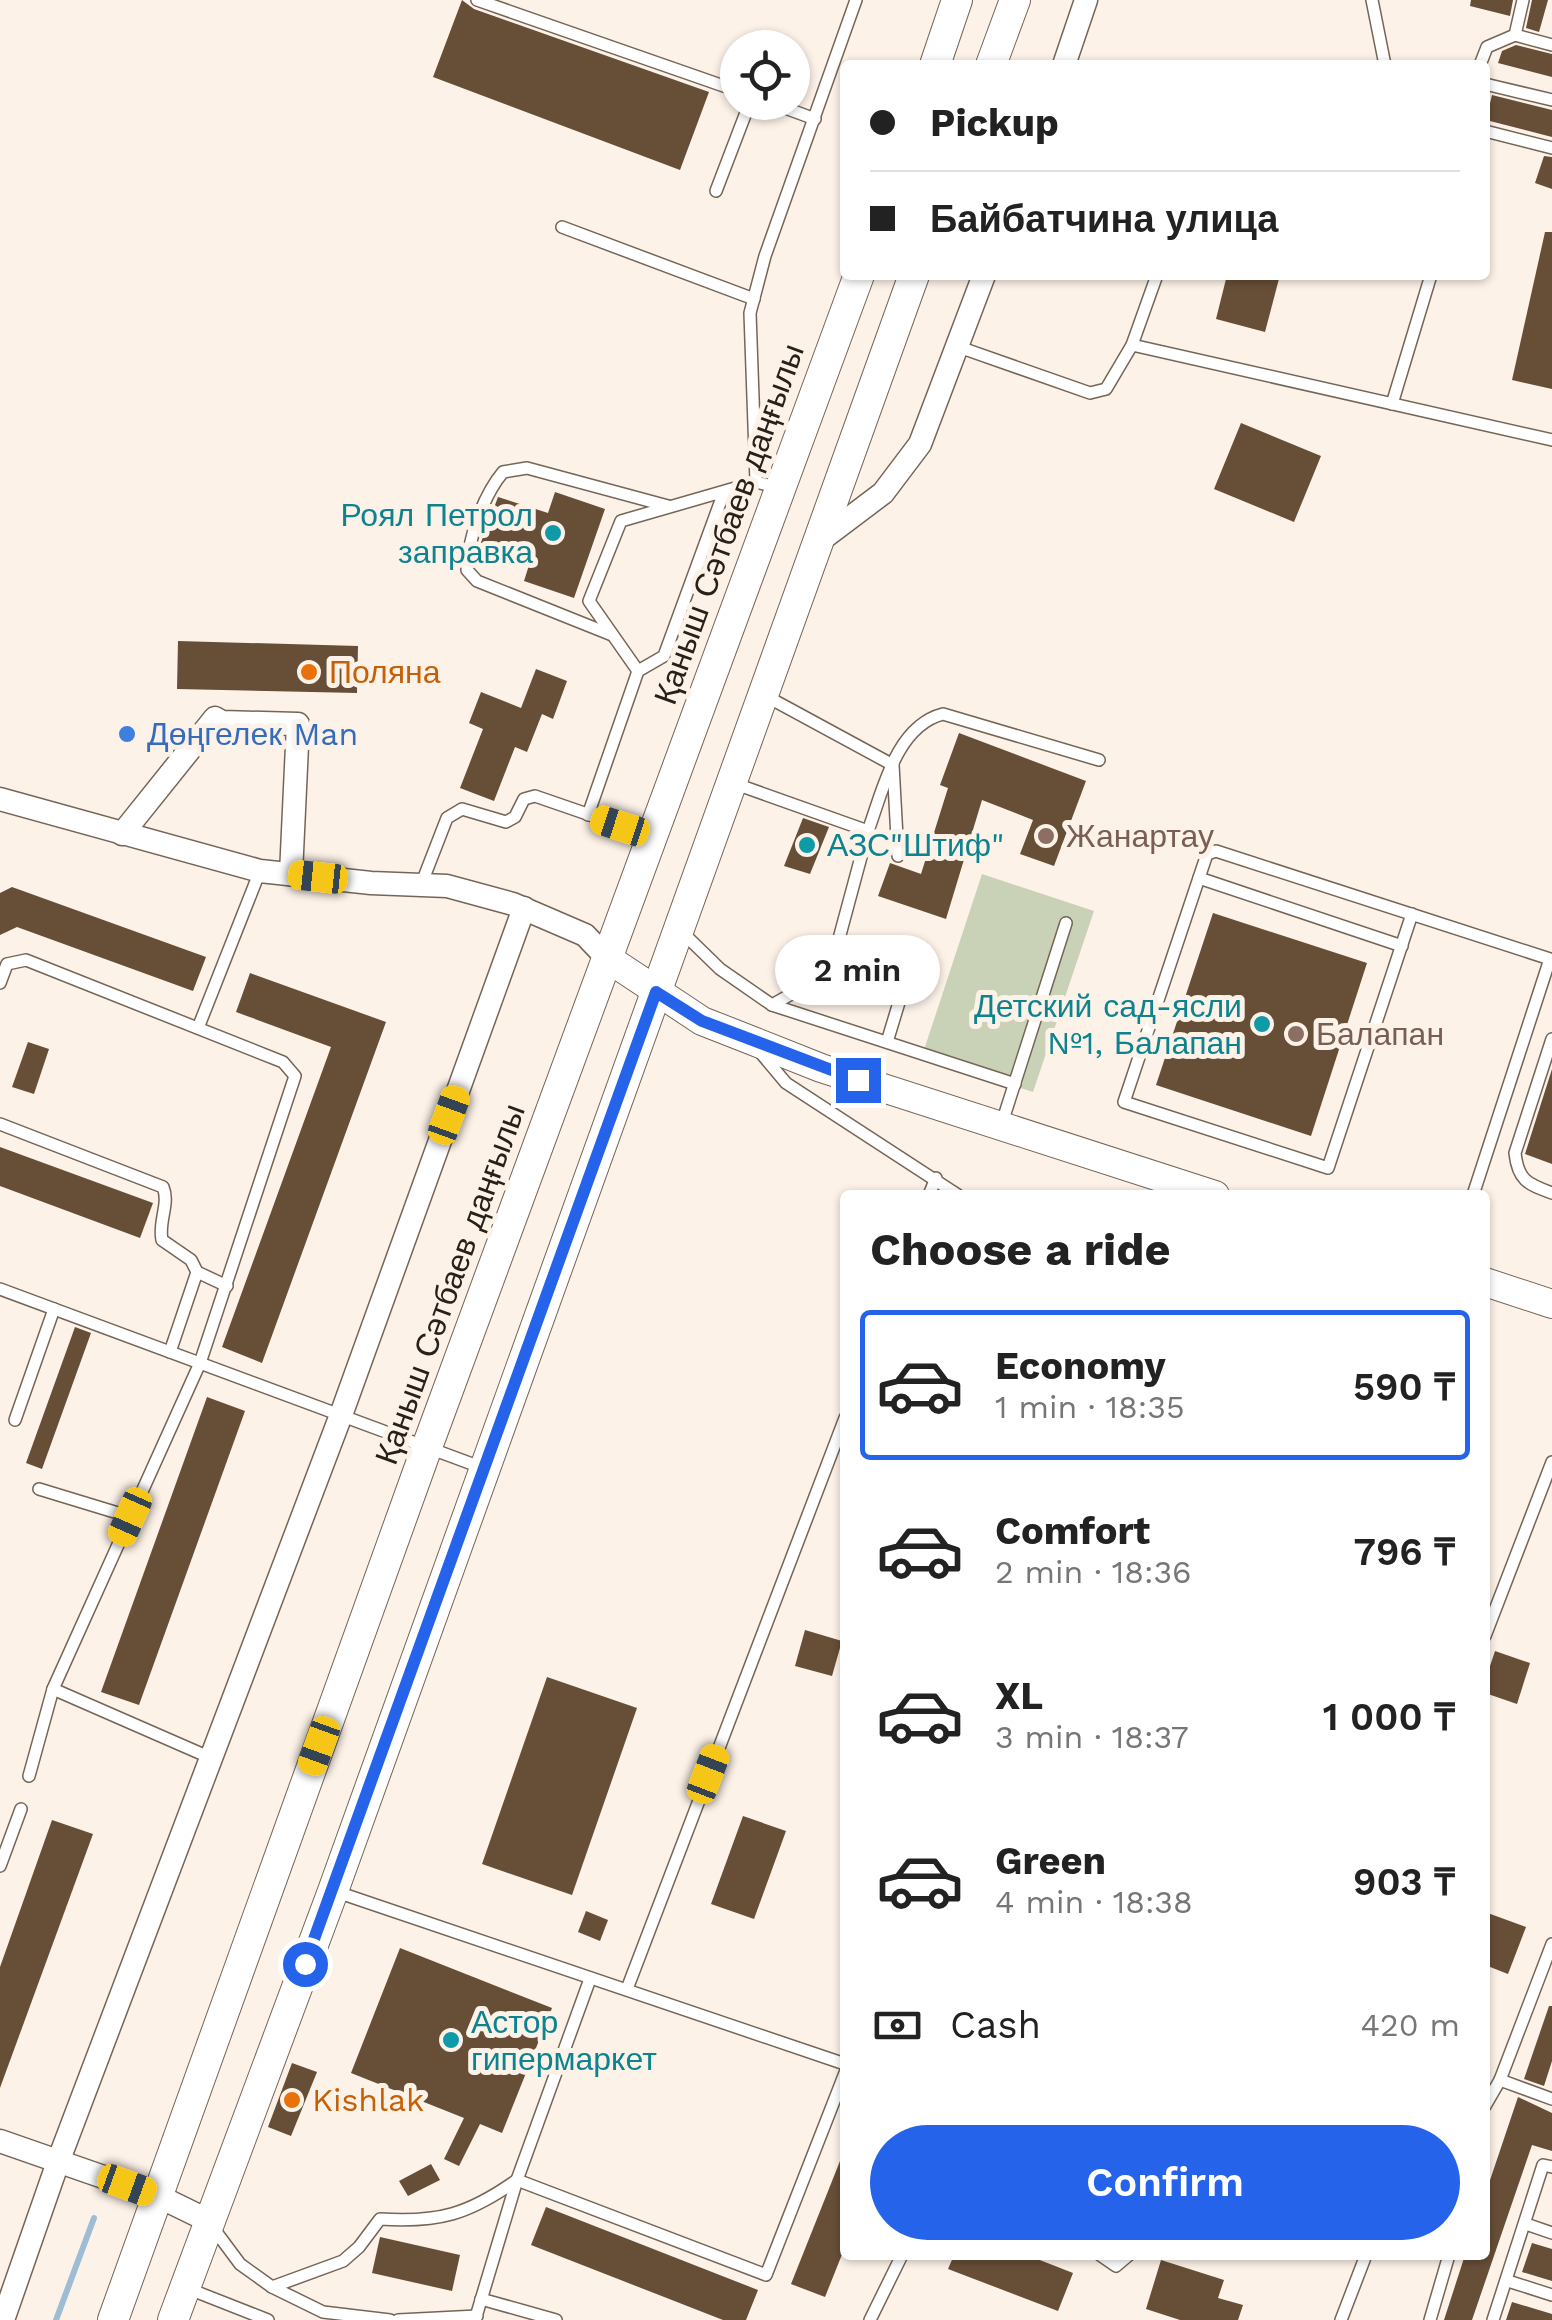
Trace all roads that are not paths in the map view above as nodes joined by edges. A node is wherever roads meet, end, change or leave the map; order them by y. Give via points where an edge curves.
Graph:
1 (477, 0) edge
2 (856, 0) edge
3 (957, 0) edge
4 (1015, 0) edge
5 (1086, 0) edge
6 (1372, 0) edge
7 (1523, 0) edge
8 (1515, 34) junction
9 (1552, 44) edge
10 (937, 60) edge
11 (993, 60) edge
12 (1066, 60) edge
13 (1383, 60) edge
14 (1482, 60) edge
15 (1490, 85) edge
16 (720, 86) edge
17 (1552, 100) edge
18 (810, 117) edge
19 (815, 119) junction
20 (743, 120) edge
21 (1490, 132) edge
22 (1552, 148) edge
23 (716, 191) dead end
24 (562, 226) dead end
25 (856, 280) edge
26 (912, 280) edge
27 (982, 280) edge
28 (1155, 280) edge
29 (1429, 280) edge
30 (754, 300) junction
31 (956, 346) junction
32 (1132, 346) junction
33 (1392, 404) junction
34 (1552, 440) edge
35 (768, 485) junction
36 (724, 492) junction
37 (672, 507) junction
38 (818, 542) junction
39 (614, 636) junction
40 (638, 670) junction
41 (764, 696) junction
42 (1099, 760) dead end
43 (893, 765) junction
44 (732, 782) junction
45 (0, 798) edge
46 (588, 815) junction
47 (868, 831) junction
48 (122, 834) junction
49 (652, 836) junction
50 (898, 856) dead end
51 (260, 871) junction
52 (291, 874) junction
53 (1198, 878) junction
54 (422, 885) junction
55 (524, 908) junction
56 (1412, 914) junction
57 (1066, 923) dead end
58 (679, 929) junction
59 (1402, 946) junction
60 (914, 953) dead end
61 (607, 958) junction
62 (0, 984) edge
63 (656, 992) junction
64 (772, 1004) junction
65 (198, 1028) junction
66 (1552, 1039) edge
67 (753, 1041) junction
68 (888, 1042) junction
69 (1015, 1084) junction
70 (0, 1124) edge
71 (1001, 1126) junction
72 (936, 1178) junction
73 (931, 1190) edge
74 (952, 1190) edge
75 (1199, 1190) edge
76 (1476, 1190) edge
77 (1552, 1193) edge
78 (197, 1272) junction
79 (1490, 1284) edge
80 (228, 1286) junction
81 (0, 1289) edge
82 (1552, 1304) edge
83 (54, 1309) junction
84 (170, 1352) junction
85 (200, 1363) junction
86 (341, 1415) junction
87 (15, 1420) dead end
88 (840, 1431) edge
89 (427, 1447) junction
90 (1552, 1462) edge
91 (483, 1468) junction
92 (40, 1489) dead end
93 (130, 1517) junction
94 (1490, 1623) edge
95 (53, 1690) junction
96 (211, 1758) junction
97 (29, 1776) dead end
98 (21, 1808) dead end
99 (0, 1866) edge
100 (333, 1891) junction
101 (1552, 1944) edge
102 (590, 1979) junction
103 (627, 1988) junction
104 (840, 2062) edge
105 (1500, 2080) junction
106 (840, 2086) edge
107 (1490, 2097) edge
108 (1552, 2099) edge
109 (0, 2141) edge
110 (58, 2162) junction
111 (1552, 2167) edge
112 (517, 2180) junction
113 (158, 2196) junction
114 (209, 2222) junction
115 (1526, 2224) junction
116 (1552, 2232) edge
117 (900, 2260) edge
118 (1364, 2260) edge
119 (1447, 2260) edge
120 (1508, 2281) junction
121 (185, 2287) junction
122 (272, 2287) junction
123 (1552, 2296) edge
124 (481, 2299) junction
125 (476, 2318) edge
126 (3, 2320) edge
127 (112, 2320) edge
128 (173, 2320) edge
129 (268, 2320) edge
130 (390, 2320) edge
131 (398, 2320) edge
132 (556, 2320) edge
133 (870, 2320) edge
134 (1341, 2320) edge
135 (1430, 2320) edge
136 (1493, 2320) edge

1 - 16 lane
2 - 19 lane
3 - 10 main road
4 - 11 main road
5 - 12 street
6 - 13 lane
7 - 8 lane
8 - 9 lane
8 - 14 lane via 1487,47
15 - 17 lane
18 - 19 lane
19 - 30 lane
20 - 23 lane
21 - 22 lane
24 - 30 lane
25 - 35 main road, Қаныш Сәтбаев даңғылы
26 - 38 main road
27 - 31 street
28 - 32 lane
29 - 33 lane
30 - 35 lane via 750,314
31 - 32 lane via 1090,393 1106,389
31 - 38 street via 920,444 883,493
32 - 33 lane
33 - 34 lane
35 - 36 lane
35 - 49 main road, Қаныш Сәтбаев даңғылы
36 - 37 lane
36 - 40 lane via 664,656
37 - 39 lane via 621,521 589,601
37 - 39 lane via 527,468 503,472 493,483 467,570 477,581
38 - 41 main road
39 - 40 lane
40 - 46 lane
41 - 43 lane
41 - 44 main road
42 - 43 lane via 943,714 913,730
43 - 47 lane
43 - 50 lane
44 - 47 lane
44 - 58 main road
45 - 48 street
46 - 49 lane
46 - 54 lane via 535,796 524,798 506,822 462,809 448,818
47 - 64 lane via 830,972
48 - 51 street
48 - 52 street via 214,718 298,724
49 - 61 main road, Қаныш Сәтбаев даңғылы
51 - 52 street
51 - 65 lane
52 - 54 street
53 - 56 lane via 1207,854 1216,851
53 - 59 lane
53 - 59 lane via 1124,1102 1328,1168
54 - 55 street
55 - 61 street via 585,935
55 - 86 street
56 - 59 lane
56 - 76 lane via 1550,959
57 - 69 lane
58 - 63 main road
58 - 64 lane via 720,969
60 - 68 lane
61 - 63 street
61 - 89 main road, Қаныш Сәтбаев даңғылы
62 - 65 lane via 7,964 26,960
63 - 67 street via 702,1021
63 - 91 main road
64 - 68 lane
65 - 80 lane via 283,1062 295,1076
66 - 77 lane via 1515,1153 1524,1182
67 - 71 street
67 - 72 lane via 786,1083
68 - 69 lane
69 - 71 lane
70 - 78 lane via 164,1186 162,1240
71 - 75 street
72 - 73 lane
72 - 74 lane
78 - 80 lane
78 - 84 lane
79 - 82 street
80 - 85 lane
81 - 83 lane
83 - 84 lane
83 - 87 lane
84 - 85 lane
85 - 86 lane
85 - 93 lane
86 - 89 lane
86 - 96 street
88 - 103 lane
89 - 91 lane
89 - 113 main road, Қаныш Сәтбаев даңғылы
90 - 94 lane
91 - 100 main road
92 - 93 lane
93 - 95 lane
95 - 96 lane
95 - 97 lane
96 - 110 street
98 - 99 lane
100 - 102 lane
100 - 114 main road
101 - 105 lane
102 - 103 lane
102 - 112 lane
103 - 104 lane
105 - 107 lane
105 - 108 lane
106 - 112 lane via 766,2275
109 - 110 street
110 - 113 street
110 - 126 street
111 - 115 lane via 1543,2164
112 - 122 lane via 459,2214 420,2222 380,2220 343,2262
112 - 124 lane
113 - 114 street
113 - 127 main road, Қаныш Сәтбаев даңғылы
114 - 121 main road
114 - 122 lane via 240,2264
115 - 116 lane
115 - 120 lane
117 - 133 lane
118 - 134 lane
119 - 135 lane
120 - 123 lane
120 - 136 lane
121 - 128 main road
121 - 129 lane
122 - 130 lane via 323,2312
124 - 125 lane
124 - 132 lane
125 - 131 lane

